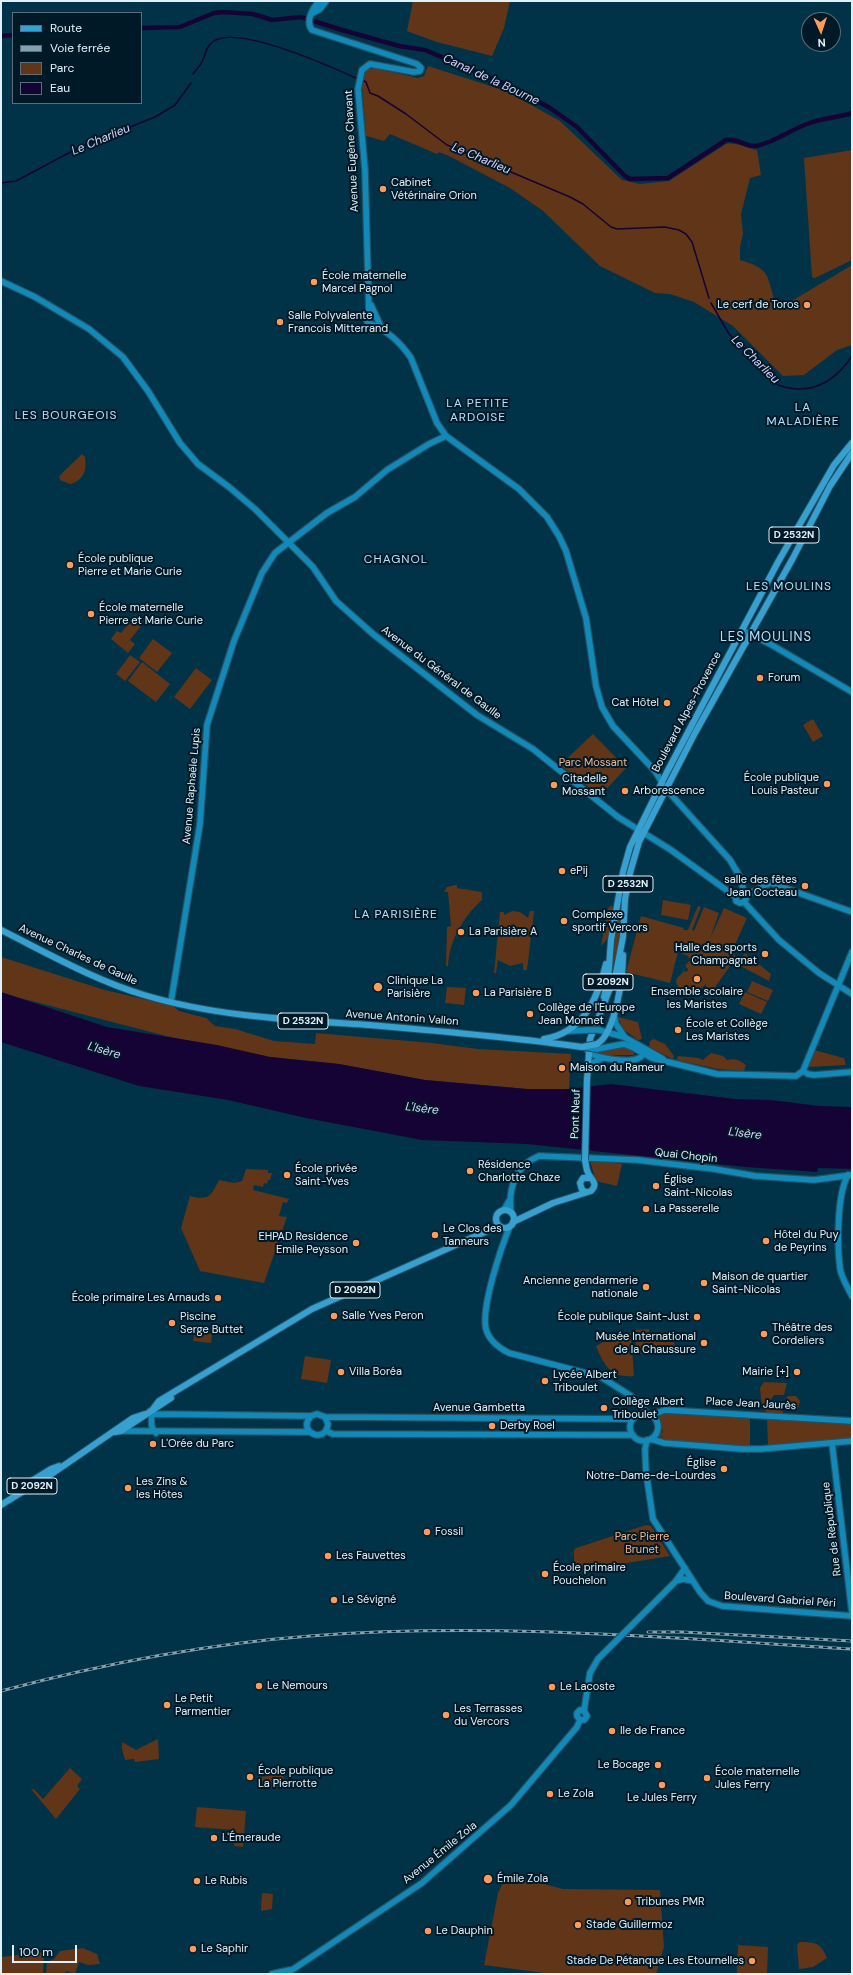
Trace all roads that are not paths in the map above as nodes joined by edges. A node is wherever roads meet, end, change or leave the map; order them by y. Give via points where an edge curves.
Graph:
1 (320, 1) edge
2 (326, 1) edge
3 (311, 15) junction
4 (1, 281) edge
5 (371, 313) junction
6 (377, 320) junction
7 (372, 324) junction
8 (382, 329) junction
9 (446, 436) junction
10 (852, 443) edge
11 (852, 453) edge
12 (288, 542) junction
13 (742, 630) junction
14 (750, 634) junction
15 (852, 692) edge
16 (662, 782) junction
17 (666, 789) junction
18 (641, 832) junction
19 (743, 894) junction
20 (736, 897) junction
21 (744, 902) junction
22 (852, 912) edge
23 (1, 930) edge
24 (623, 937) junction
25 (610, 949) junction
26 (852, 952) edge
27 (838, 985) junction
28 (852, 994) edge
29 (171, 1002) junction
30 (600, 1014) junction
31 (614, 1015) junction
32 (569, 1031) junction
33 (608, 1032) junction
34 (624, 1037) junction
35 (537, 1040) junction
36 (570, 1045) junction
37 (597, 1046) junction
38 (588, 1051) junction
39 (645, 1051) junction
40 (603, 1058) junction
41 (588, 1069) junction
42 (803, 1071) junction
43 (852, 1072) edge
44 (585, 1160) junction
45 (850, 1175) edge
46 (839, 1176) junction
47 (583, 1178) junction
48 (590, 1178) junction
49 (844, 1182) junction
50 (580, 1187) junction
51 (586, 1192) junction
52 (570, 1197) junction
53 (509, 1200) junction
54 (504, 1210) junction
55 (512, 1213) junction
56 (526, 1215) junction
57 (512, 1224) junction
58 (500, 1226) junction
59 (503, 1241) junction
60 (852, 1296) edge
61 (639, 1405) junction
62 (150, 1412) junction
63 (649, 1414) junction
64 (311, 1416) junction
65 (325, 1417) junction
66 (636, 1417) junction
67 (852, 1420) edge
68 (326, 1431) junction
69 (118, 1432) junction
70 (156, 1432) junction
71 (309, 1432) junction
72 (633, 1435) junction
73 (646, 1440) junction
74 (852, 1440) edge
75 (832, 1443) junction
76 (62, 1465) junction
77 (1, 1500) edge
78 (1, 1505) edge
79 (685, 1568) junction
80 (676, 1581) junction
81 (693, 1581) junction
82 (852, 1615) edge
83 (291, 1970) junction
84 (275, 1974) edge
85 (286, 1974) edge

1 - 3 main road
2 - 3 main road
3 - 5 main road, Avenue Eugène Chavant via 308,23 312,30 320,34 417,64 421,69 414,72 370,64 360,74 358,89 365,170
4 - 12 main road, Avenue du Général de Gaulle via 36,297 108,343 133,370 180,443 198,464 229,487
5 - 6 main road
5 - 7 main road via 366,320
6 - 7 main road
6 - 8 main road
7 - 8 main road
8 - 9 main road via 411,358 437,423
9 - 12 main road, Avenue Raphaële Lupis via 387,470 355,497 327,513
9 - 16 main road via 519,489 547,517 560,536 586,618 596,686 602,707 613,726
10 - 13 main road, Boulevard Alpes-Provence / D 2532N via 834,465
11 - 14 main road, Boulevard Alpes-Provence / D 2532N via 830,486
12 - 18 main road, Avenue du Général de Gaulle via 313,567 336,601 373,634 477,715 533,749 618,817
12 - 29 main road, Avenue Raphaële Lupis via 270,558 255,588 210,714 200,824
13 - 14 main road
13 - 16 main road, Boulevard Alpes-Provence / D 2532N
14 - 15 main road
14 - 17 main road, Boulevard Alpes-Provence / D 2532N
16 - 17 main road
16 - 18 main road, Boulevard Alpes-Provence / D 2532N
17 - 18 main road, Boulevard Alpes-Provence / D 2532N
17 - 19 main road via 730,860 740,877
18 - 20 main road, Avenue du Général de Gaulle via 671,850
18 - 24 main road, Boulevard Alpes-Provence / D 2532N via 630,873
18 - 25 main road, Boulevard Alpes-Provence / D 2532N via 625,862
19 - 20 main road via 739,893
19 - 21 main road via 746,898
19 - 22 main road via 771,883
20 - 21 main road via 738,903
21 - 27 main road via 779,940 808,965
23 - 29 main road, Avenue Charles de Gaulle / D 2532N via 115,985
24 - 30 main road, Boulevard Alpes-Provence / D 2092N via 614,982
24 - 31 main road, D 2532N via 622,967
25 - 30 main road, Boulevard Alpes-Provence / D 2092N via 608,981
25 - 32 main road, D 2532N via 602,982 592,1004
26 - 27 main road
27 - 28 main road
27 - 42 main road
29 - 35 main road, Avenue Antonin Vallon / D 2532N via 260,1017
30 - 38 main road, Boulevard Alpes-Provence / D 2092N via 591,1035
31 - 33 main road, D 2532N
31 - 34 main road
32 - 33 main road, bridge
32 - 35 main road, D 2532N via 552,1038
32 - 36 main road
33 - 34 main road
33 - 37 main road, D 2532N
34 - 39 main road
35 - 36 main road, D 2532N
36 - 37 main road, D 2532N, bridge
37 - 39 main road via 624,1044
38 - 40 main road via 593,1056
38 - 41 main road, Boulevard Alpes-Provence / D 2092N
39 - 40 main road via 633,1060
39 - 42 main road via 652,1058 728,1075 796,1076
40 - 41 main road via 594,1062
41 - 44 main road, Pont Neuf / D 2092N, bridge
42 - 43 main road via 814,1075
44 - 47 main road, Pont Neuf / D 2092N
44 - 48 main road, Pont Neuf / D 2092N
45 - 46 main road, Quai Chopin
45 - 49 main road
46 - 49 main road
46 - 53 main road, Quai Chopin via 814,1180 755,1176 608,1158 539,1156 528,1161 512,1184
47 - 48 main road
47 - 50 main road
48 - 51 main road via 595,1183 594,1187
49 - 60 main road via 839,1224 840,1269
50 - 51 main road
50 - 52 main road
51 - 52 main road
52 - 56 main road
53 - 54 main road
53 - 55 main road
54 - 55 main road
54 - 58 main road via 497,1214
55 - 56 main road
55 - 57 main road
56 - 57 main road
57 - 58 main road
57 - 59 main road
58 - 59 main road
58 - 62 main road, D 2092N via 312,1309 190,1384
59 - 61 main road via 486,1310 486,1329 492,1340 509,1353 601,1377 631,1396
61 - 63 main road
61 - 66 main road
62 - 64 main road, Avenue Gambetta
62 - 69 main road, D 2092N
62 - 70 main road via 151,1426
63 - 66 main road
63 - 67 main road, Place Jean Jaurès via 665,1410
63 - 73 main road via 656,1420 658,1427 656,1434
64 - 65 main road, Avenue Gambetta via 320,1414
64 - 71 main road via 307,1425
65 - 66 main road, Avenue Gambetta
65 - 68 main road via 328,1424
66 - 72 main road via 631,1427
68 - 71 main road via 319,1436
68 - 72 main road via 341,1434
69 - 70 main road
69 - 76 main road, D 2092N
70 - 71 main road
72 - 73 main road
73 - 75 main road via 762,1449
73 - 79 main road via 653,1518
74 - 75 main road
75 - 82 main road, Rue de République
76 - 77 main road, D 2092N via 51,1469
76 - 78 main road, D 2092N
79 - 80 main road
79 - 81 main road
80 - 81 main road
80 - 83 main road, Avenue Émile Zola, bridge via 598,1659 590,1673 584,1711 586,1718 580,1720 578,1727 519,1797 420,1884
81 - 82 main road, Boulevard Gabriel Péri via 708,1601 722,1606
83 - 84 main road
83 - 85 main road, Avenue Émile Zola

